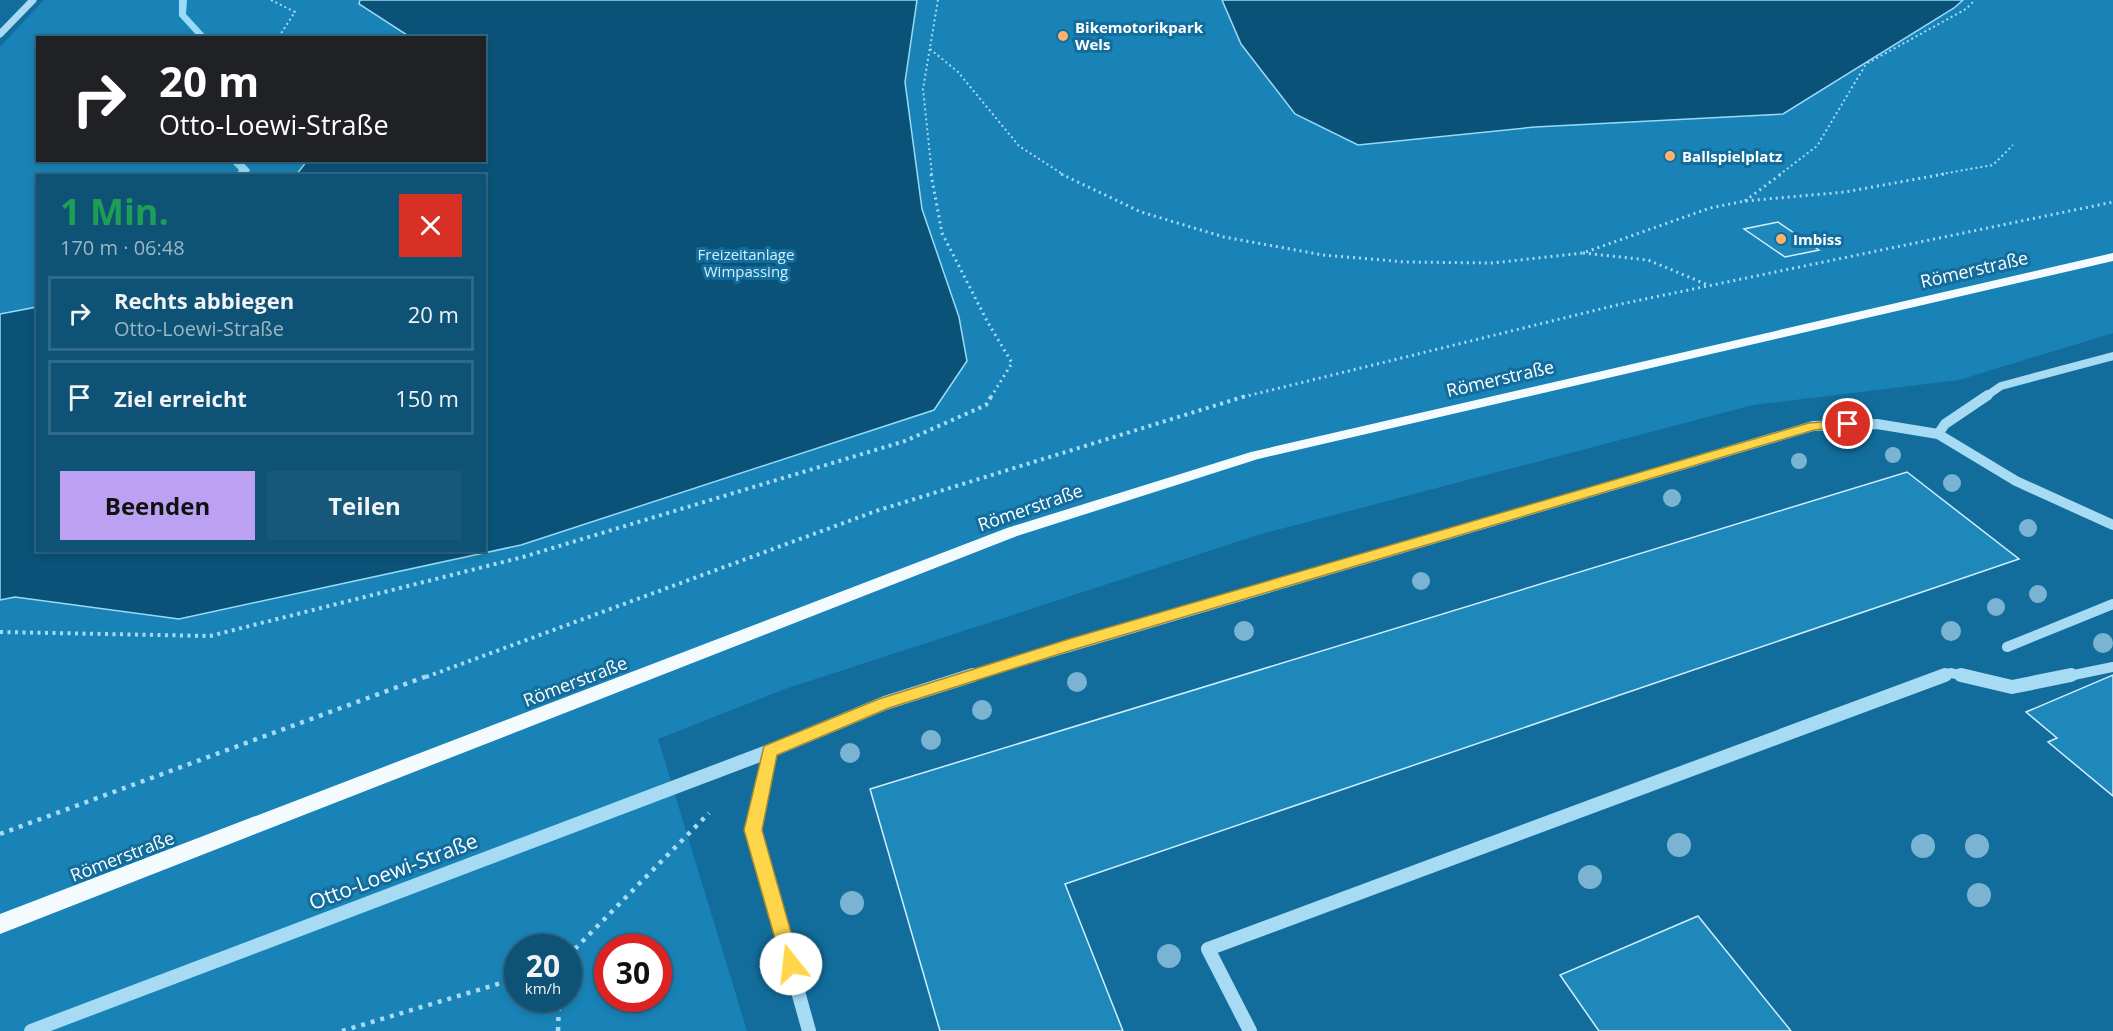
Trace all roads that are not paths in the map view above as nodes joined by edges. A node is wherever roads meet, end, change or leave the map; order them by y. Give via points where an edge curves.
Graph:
1 (33, 0) edge
2 (0, 34) edge
3 (2113, 257) edge
4 (2113, 356) edge
5 (1938, 434) junction
6 (2113, 525) edge
7 (2113, 604) edge
8 (2007, 647) dead end
9 (2113, 667) edge
10 (770, 751) junction
11 (0, 924) edge
12 (31, 1031) edge
13 (809, 1031) edge
14 (1250, 1031) edge

1 - 2 street
3 - 11 main road, Römerstraße via 1245,458 1012,532
4 - 5 street via 2001,386 1945,424
5 - 6 street, Otto-Loewi-Straße via 2016,481
5 - 10 street, Otto-Loewi-Straße via 1876,424 1813,426 1069,645 885,703
7 - 8 street
9 - 14 street via 2012,687 1951,673 1208,949
10 - 12 street, Otto-Loewi-Straße
10 - 13 street via 753,830

